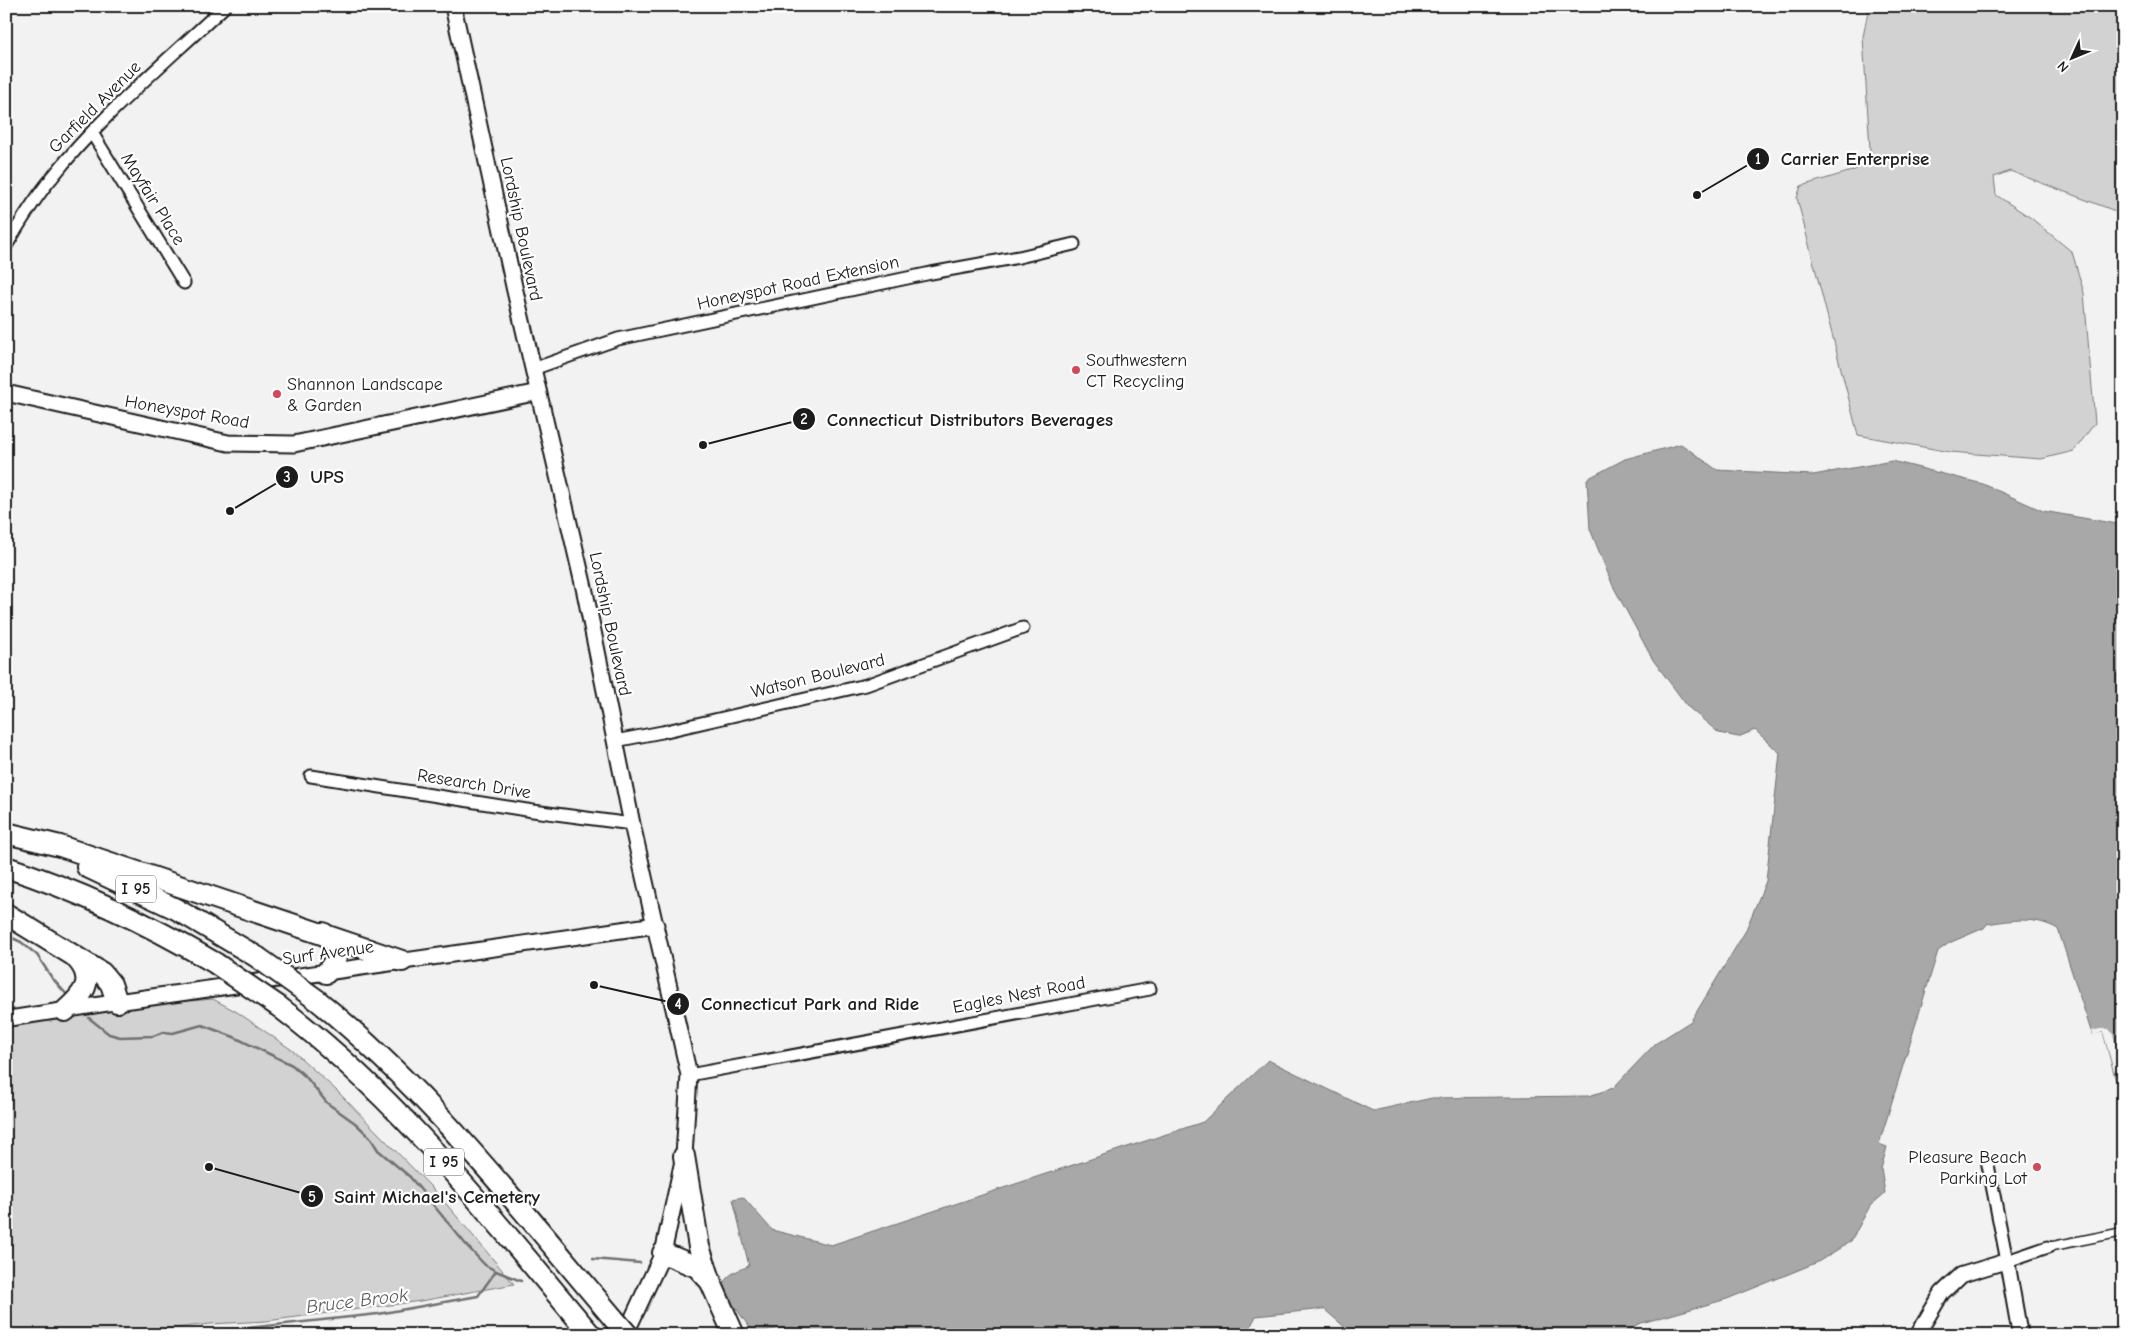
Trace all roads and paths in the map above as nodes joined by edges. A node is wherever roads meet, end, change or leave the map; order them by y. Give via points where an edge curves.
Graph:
1 (453, 6) edge
2 (218, 8) edge
3 (92, 133) junction
4 (1074, 244) dead end
5 (6, 246) edge
6 (184, 283) dead end
7 (533, 369) junction
8 (538, 392) junction
9 (6, 394) edge
10 (1023, 628) dead end
11 (615, 741) junction
12 (311, 776) dead end
13 (632, 824) junction
14 (6, 833) edge
15 (6, 838) edge
16 (6, 867) edge
17 (6, 914) edge
18 (656, 925) junction
19 (323, 934) junction
20 (75, 957) junction
21 (402, 961) junction
22 (326, 973) junction
23 (1150, 989) dead end
24 (118, 1002) junction
25 (64, 1011) junction
26 (6, 1019) edge
27 (689, 1075) junction
28 (684, 1156) junction
29 (1987, 1160) dead end
30 (2123, 1232) edge
31 (2048, 1247) joint
32 (663, 1253) junction
33 (2007, 1261) junction
34 (712, 1285) junction
35 (623, 1330) edge
36 (592, 1335) edge
37 (734, 1335) edge
38 (1918, 1335) edge
39 (2020, 1335) edge

1 - 7 main road, Lordship Boulevard
2 - 3 street, Garfield Avenue
3 - 5 street, Garfield Avenue via 50,179
3 - 6 street, Mayfair Place
4 - 7 street, Honeyspot Road Extension via 618,339
7 - 8 main road, Lordship Boulevard
8 - 9 main road, Honeyspot Road via 294,444 228,443
8 - 11 main road, Lordship Boulevard via 585,592
10 - 11 street, Watson Boulevard via 866,685
11 - 13 main road, Lordship Boulevard
12 - 13 street, Research Drive
13 - 18 main road, Lordship Boulevard
14 - 19 highway via 60,846
15 - 35 highway, I 95, bridge via 147,894 257,957 317,1000 386,1060 432,1106
16 - 36 highway, I 95, bridge via 66,888 158,931 215,963 278,1006 340,1056 407,1120
17 - 20 highway
18 - 21 main road, Surf Avenue
18 - 27 main road, Lordship Boulevard
19 - 21 highway
19 - 22 highway via 336,944 338,953
20 - 24 highway via 106,977
20 - 25 highway via 84,968 87,985
21 - 22 main road, Surf Avenue
22 - 24 main road, Surf Avenue
23 - 27 street, Eagles Nest Road
24 - 25 street, Surf Avenue
25 - 26 street, Surf Avenue
27 - 28 main road, Lordship Boulevard
28 - 32 main road, Lordship Boulevard
28 - 34 highway via 696,1232
29 - 33 street
30 - 31 street
31 - 33 street
32 - 34 highway via 697,1267
32 - 35 main road, Lordship Boulevard
33 - 38 street via 1961,1275 1942,1293
33 - 39 street
34 - 37 highway

